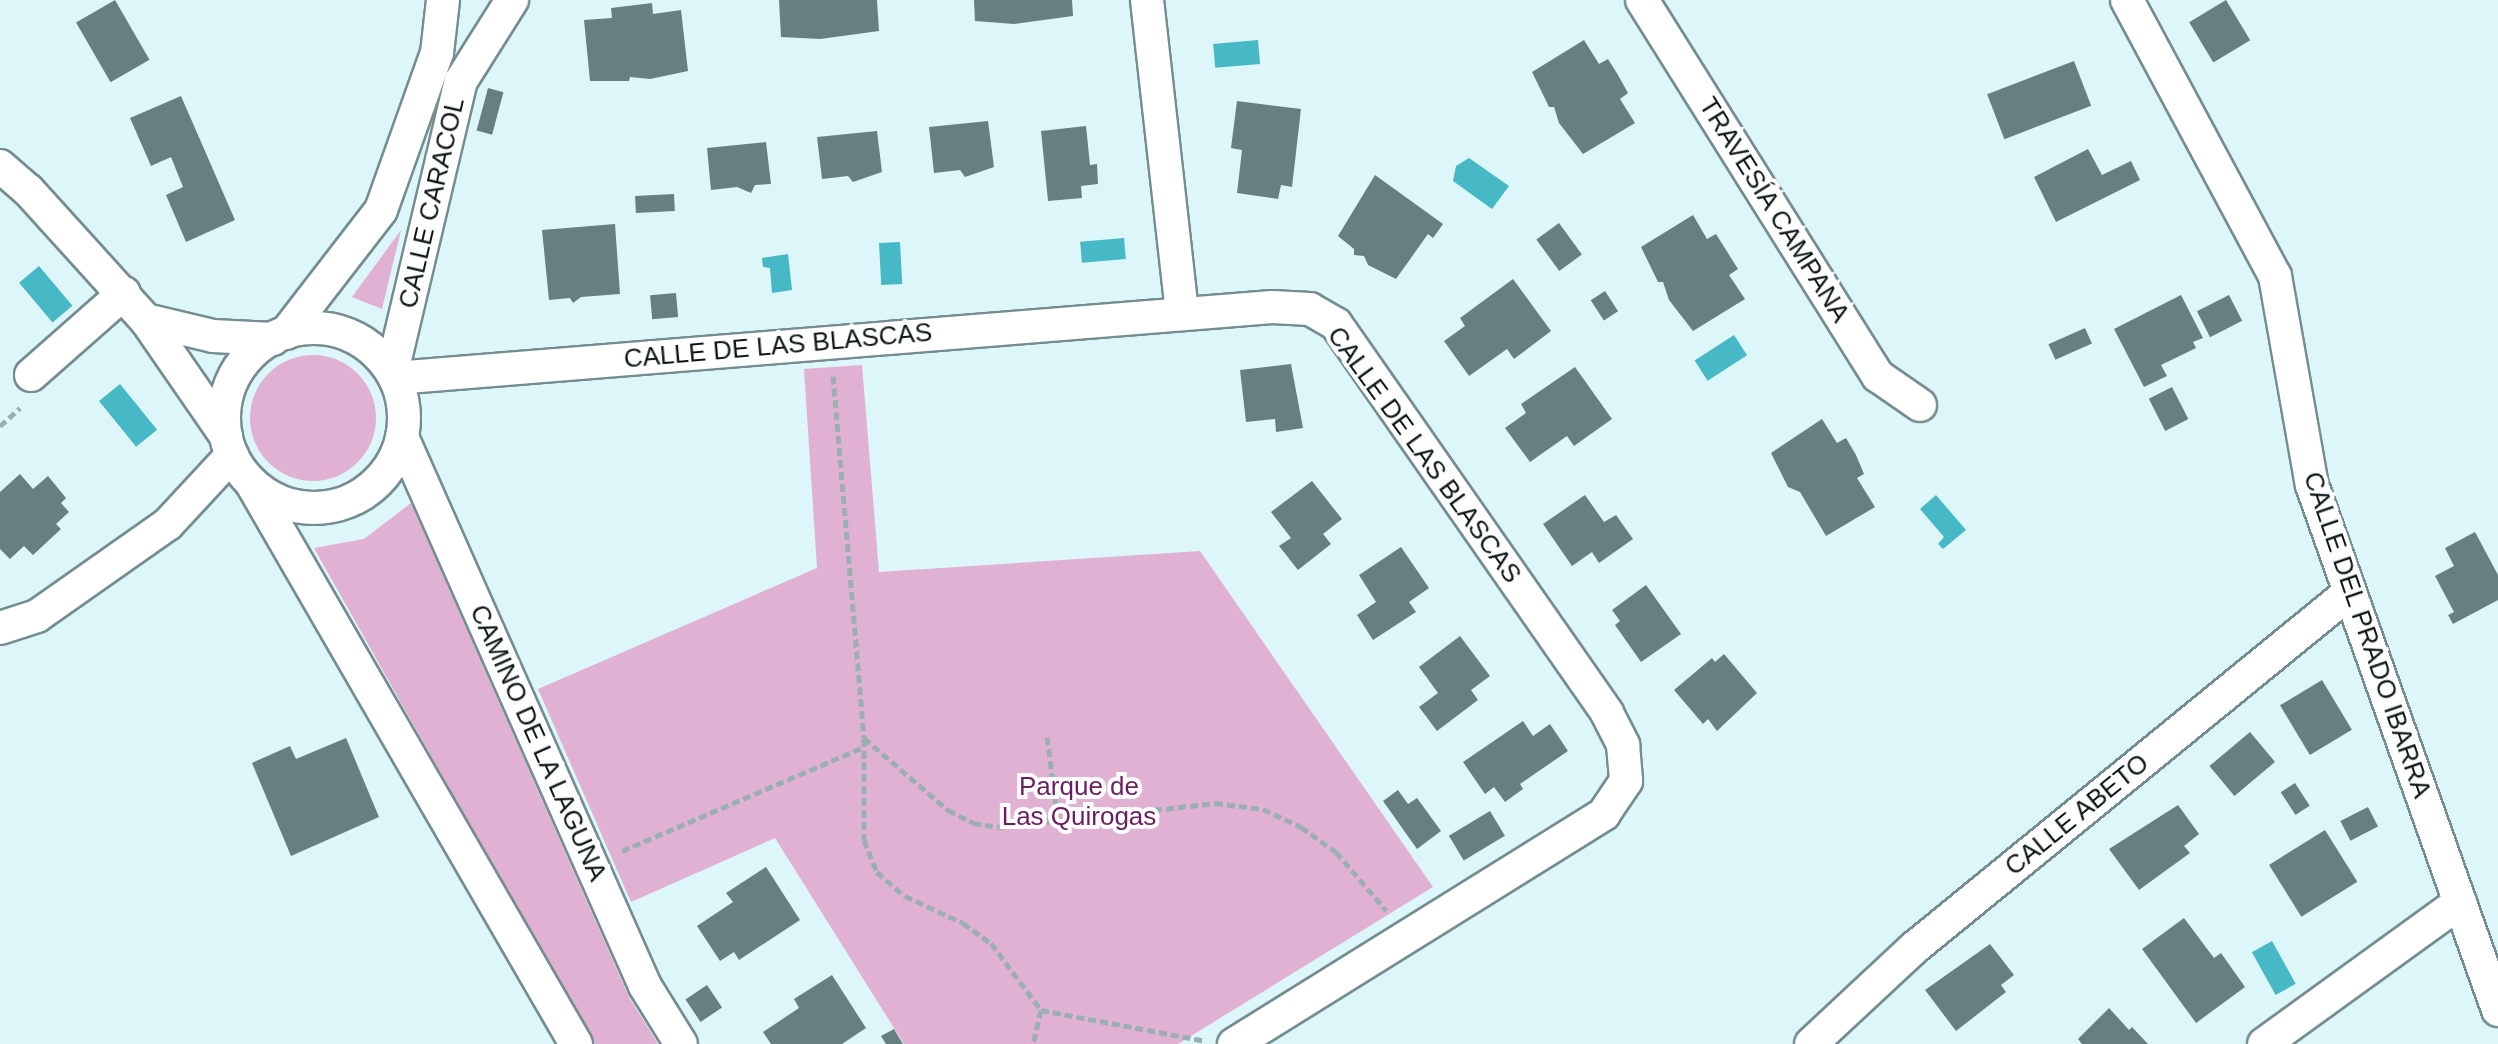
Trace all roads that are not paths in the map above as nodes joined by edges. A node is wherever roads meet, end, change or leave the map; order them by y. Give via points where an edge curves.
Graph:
1 (443, 0) edge
2 (512, 0) edge
3 (1147, 0) edge
4 (1642, 0) edge
5 (2127, 0) edge
6 (0, 166) edge
7 (124, 293) junction
8 (1182, 314) junction
9 (146, 320) junction
10 (279, 336) junction
11 (31, 375) dead end
12 (393, 375) junction
13 (1920, 405) dead end
14 (402, 437) junction
15 (229, 446) junction
16 (252, 484) junction
17 (2349, 593) junction
18 (0, 628) edge
19 (2460, 902) junction
20 (2498, 1010) edge
21 (1222, 1043) edge
22 (576, 1044) edge
23 (681, 1044) edge
24 (1811, 1044) edge
25 (2264, 1044) edge

1 - 10 street, CALLE CARACOL via 437,53 381,210
2 - 12 street, CALLE CARACOL via 461,81
3 - 8 street
4 - 13 street, TRAVESÍA CAMPANA via 1878,376
5 - 17 street, CALLE DEL PRADO IBARRA via 2275,276 2312,485
6 - 7 street
7 - 9 street
7 - 11 street
8 - 12 street, CALLE DE LAS BLASCAS
8 - 21 street, CALLE DE LAS BLASCAS via 1310,309 1336,324 1607,713 1623,745 1626,781 1604,814
9 - 10 street via 213,336
9 - 15 street
10 - 12 street via 305,328 346,334 364,343
10 - 15 street via 254,352 229,391
12 - 14 street via 404,407
14 - 16 street via 393,463 353,500 327,508 300,508 274,500
14 - 23 street, CAMINO DE LA LAGUNA via 645,986
15 - 16 street
15 - 18 street via 168,524 37,616
16 - 22 street
17 - 19 street, CALLE DEL PRADO IBARRA
17 - 24 street, CALLE ABETO via 1914,948
19 - 20 street, CALLE DEL PRADO IBARRA
19 - 25 street

